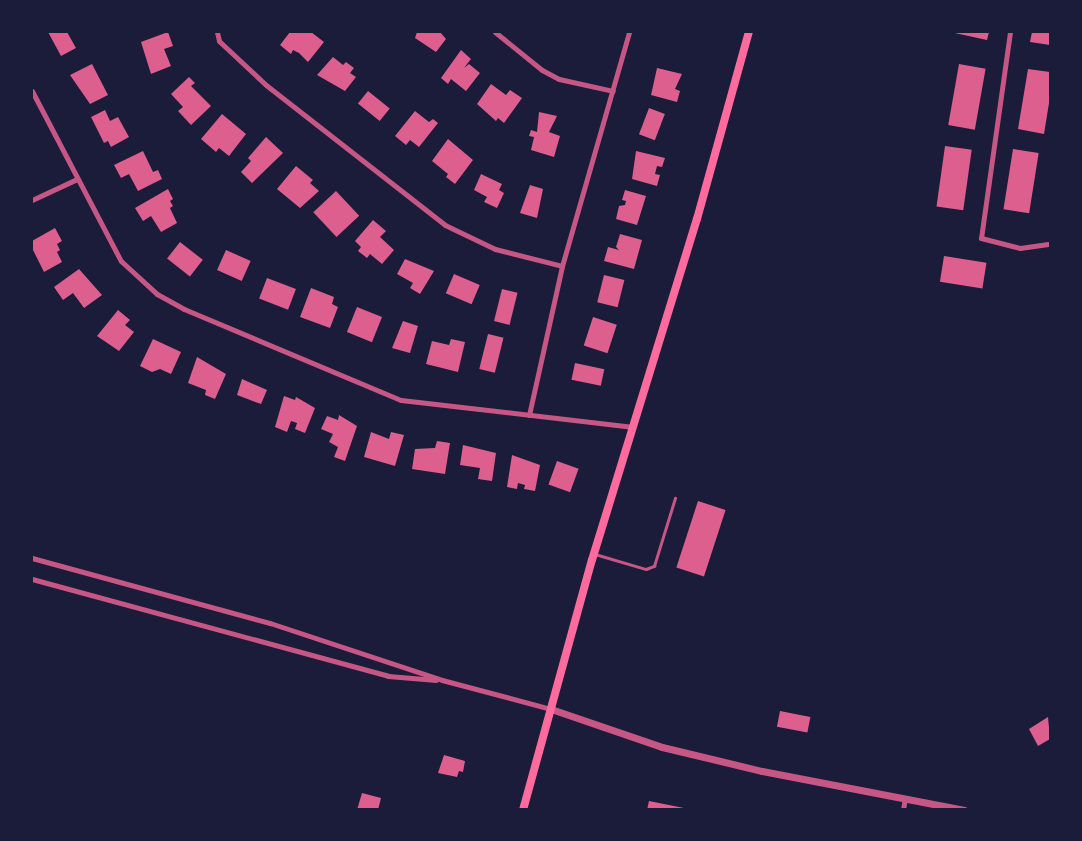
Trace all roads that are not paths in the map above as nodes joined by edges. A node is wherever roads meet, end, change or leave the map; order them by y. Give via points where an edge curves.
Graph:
1 (216, 32) edge
2 (495, 32) edge
3 (629, 32) edge
4 (749, 32) edge
5 (1010, 32) edge
6 (32, 91) edge
7 (613, 91) junction
8 (77, 179) junction
9 (32, 200) edge
10 (1051, 244) edge
11 (562, 266) junction
12 (529, 415) junction
13 (633, 427) junction
14 (675, 498) dead end
15 (594, 554) junction
16 (32, 558) edge
17 (32, 579) edge
18 (442, 680) junction
19 (551, 709) junction
20 (905, 798) junction
21 (523, 810) edge
22 (903, 810) edge
23 (964, 810) edge

1 - 11 street via 219,41 266,85 446,225 495,248
2 - 7 street via 559,79
3 - 7 street
4 - 13 main road
5 - 10 street via 981,238 1020,248
6 - 8 street
7 - 11 street
8 - 9 street
8 - 12 street via 121,261 157,294 184,309 401,400
11 - 12 street
12 - 13 street
13 - 15 main road
14 - 15 lane via 654,566 646,569
15 - 19 main road
16 - 18 street via 270,623
17 - 18 street via 388,676
18 - 19 street
19 - 20 street via 675,750
19 - 21 main road
20 - 22 street
20 - 23 street

